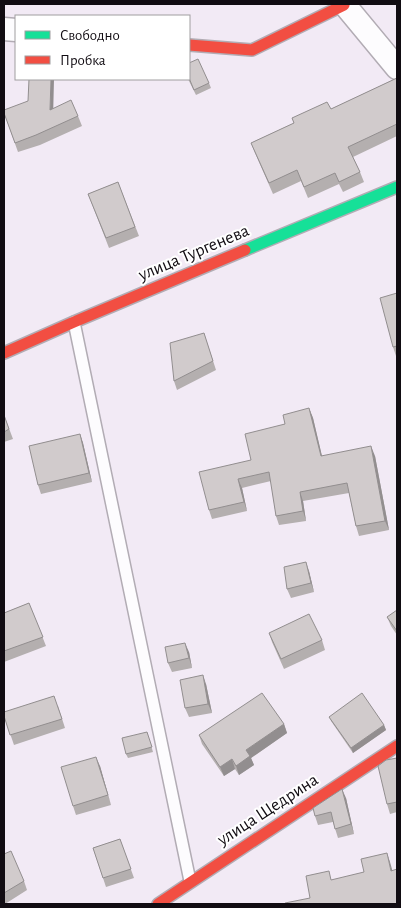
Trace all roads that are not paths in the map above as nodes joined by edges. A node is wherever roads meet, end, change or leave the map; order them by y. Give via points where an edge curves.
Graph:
1 (344, 4) edge
2 (190, 45) edge
3 (397, 68) edge
4 (397, 187) edge
5 (74, 322) junction
6 (4, 353) edge
7 (397, 746) edge
8 (190, 882) junction
9 (158, 904) edge

1 - 2 street via 252,50
1 - 3 street
4 - 5 street, улица Тургенева
5 - 6 street, улица Тургенева
5 - 8 lane
7 - 8 street, улица Щедрина
8 - 9 street, улица Щедрина

